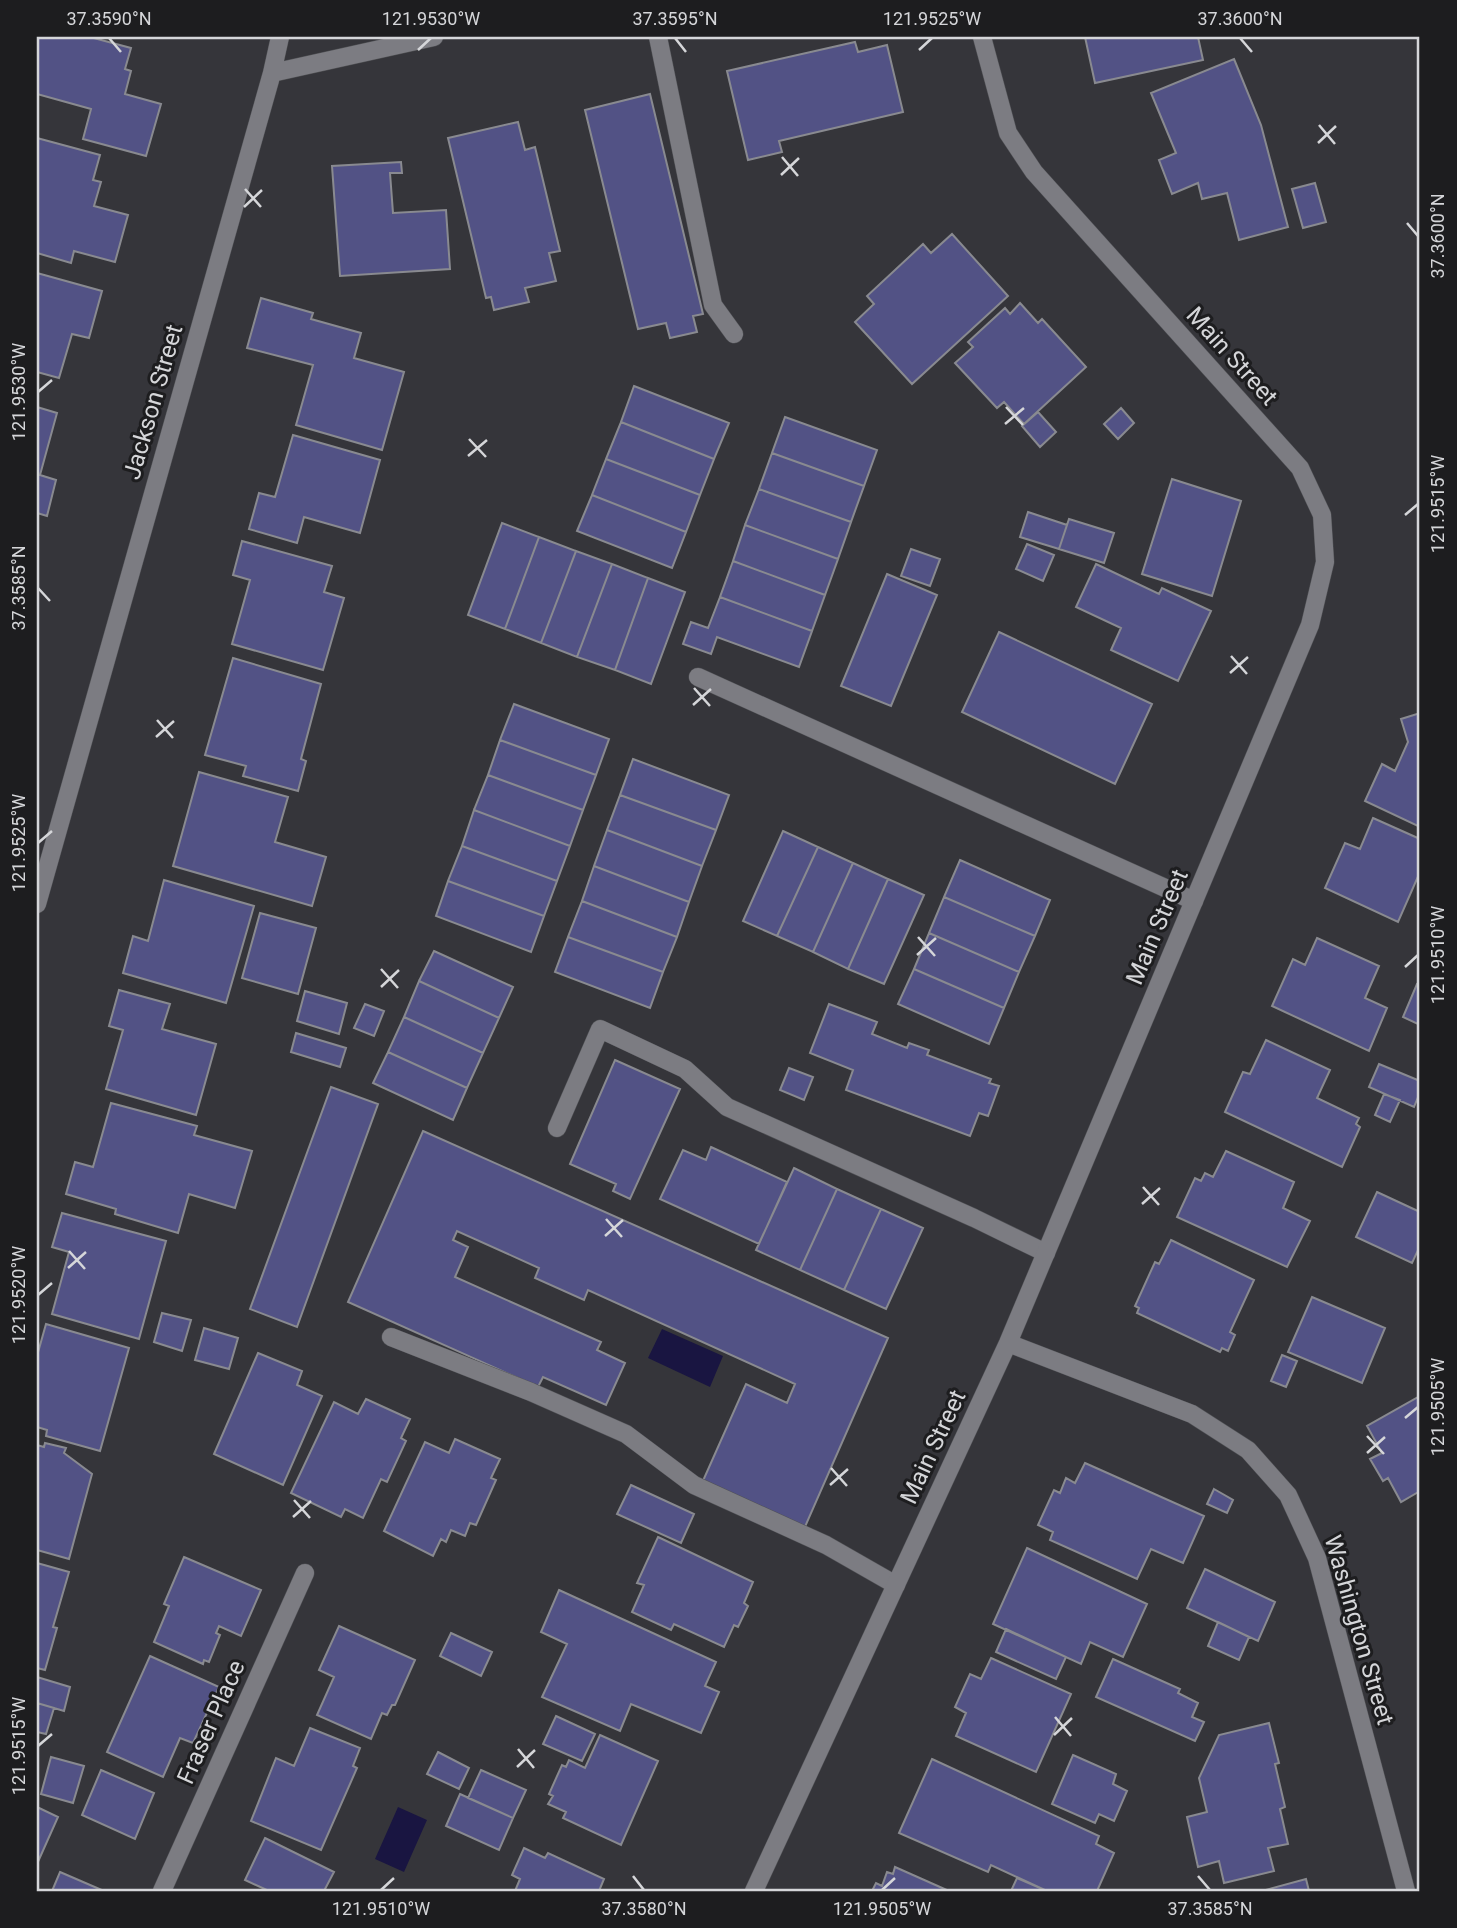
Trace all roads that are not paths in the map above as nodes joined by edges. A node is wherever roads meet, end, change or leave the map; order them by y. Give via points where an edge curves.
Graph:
1 (281, 37) edge
2 (434, 37) edge
3 (658, 37) edge
4 (982, 37) edge
5 (272, 73) junction
6 (733, 334) dead end
7 (698, 677) dead end
8 (1194, 901) junction
9 (37, 904) edge
10 (557, 1128) dead end
11 (1046, 1253) junction
12 (391, 1337) dead end
13 (1008, 1343) junction
14 (305, 1573) dead end
15 (896, 1585) junction
16 (162, 1891) edge
17 (754, 1891) edge
18 (1406, 1891) edge

1 - 5 street, Jackson Street
2 - 5 street
3 - 6 street via 713,304
4 - 8 street, Main Street via 1008,133 1034,172 1300,468 1322,515 1325,562 1310,625
5 - 9 street, Jackson Street
7 - 8 street
8 - 11 street, Main Street
10 - 11 street via 600,1029 685,1069 727,1107
11 - 13 street, Main Street
12 - 15 street via 626,1434 694,1485 826,1545
13 - 15 street, Main Street
13 - 18 street, Washington Street via 1192,1414 1248,1450 1288,1495 1317,1558
14 - 16 street, Fraser Place
15 - 17 street, Main Street

